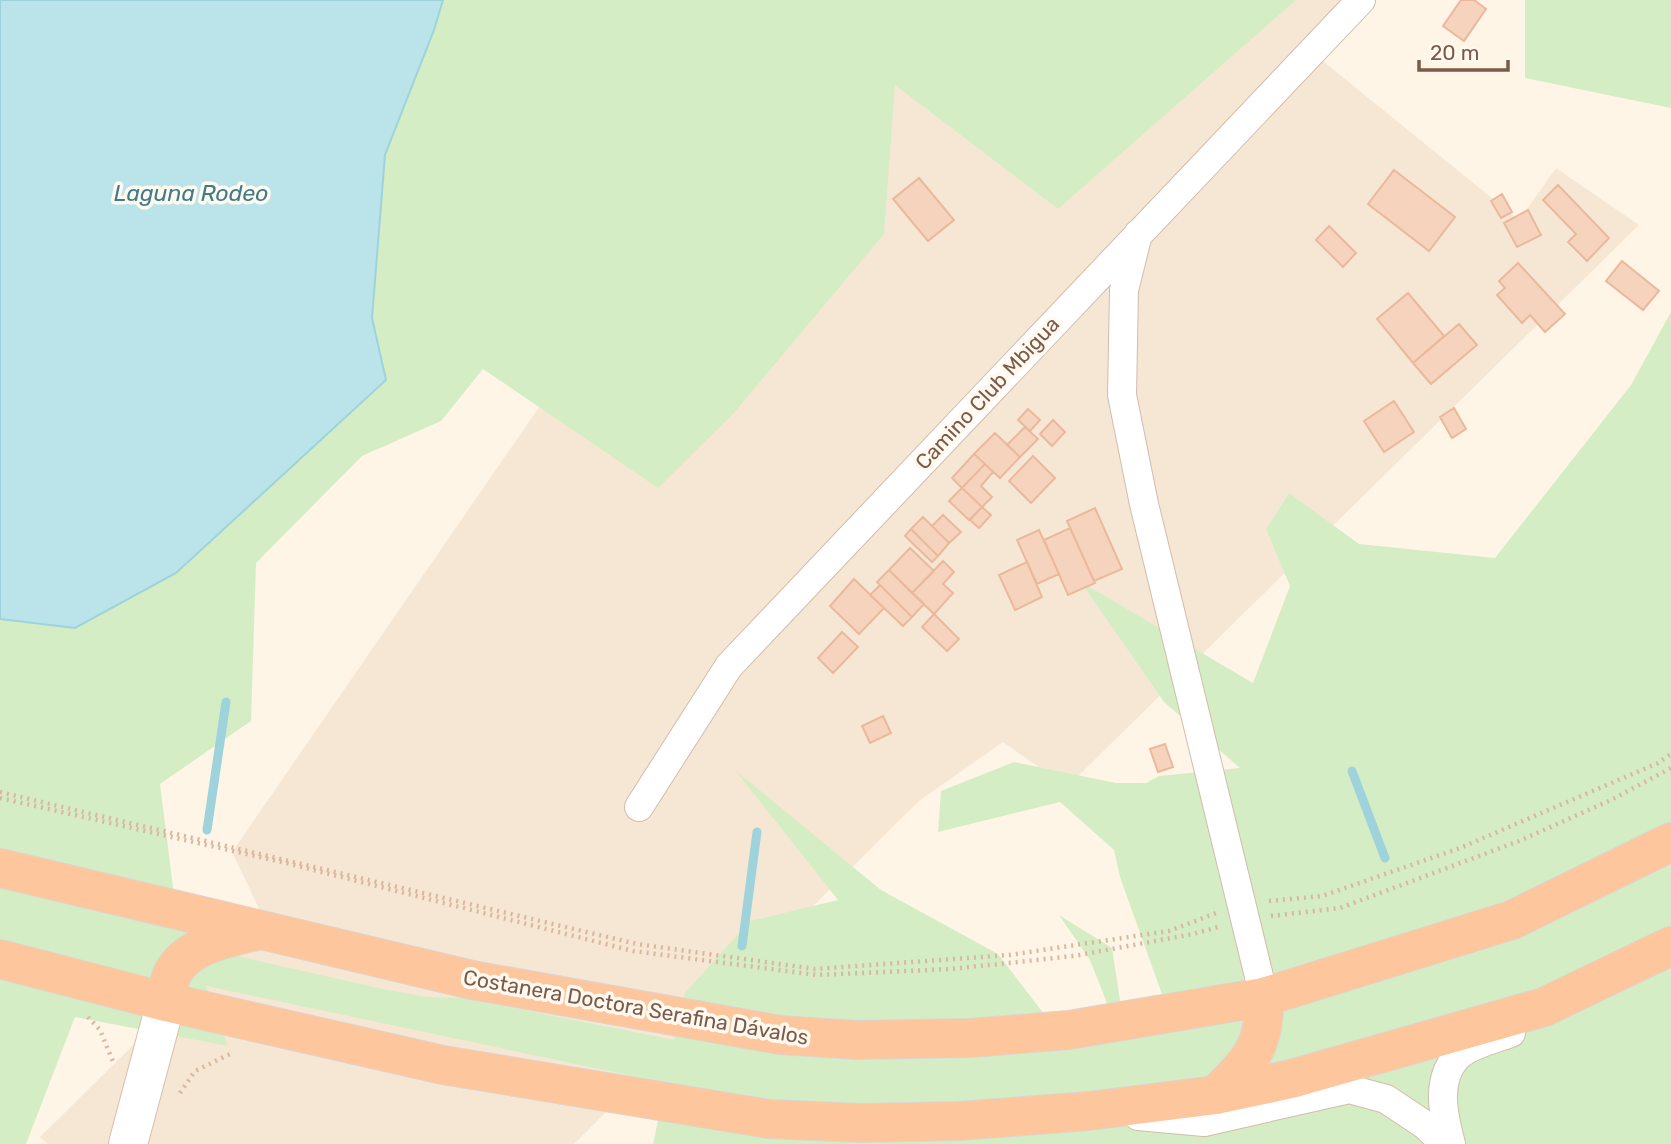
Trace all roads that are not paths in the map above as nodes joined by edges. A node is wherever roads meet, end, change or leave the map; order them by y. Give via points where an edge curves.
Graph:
1 (1361, 0) edge
2 (1139, 233) junction
3 (639, 807) dead end
4 (1671, 842) edge
5 (0, 868) edge
6 (256, 931) junction
7 (1667, 948) edge
8 (0, 959) edge
9 (1264, 997) junction
10 (166, 1002) junction
11 (1216, 1095) junction
12 (1089, 1111) junction
13 (128, 1144) edge
14 (1446, 1144) edge
15 (1451, 1144) edge

1 - 2 street, Camino Club Mbigua
2 - 3 street, Camino Club Mbigua via 729,666
2 - 9 street via 1124,290 1122,395 1144,504
4 - 9 highway, Costanera Doctora Serafina Dávalos via 1512,920
5 - 6 highway, Costanera Doctora Serafina Dávalos
6 - 9 highway, Costanera Doctora Serafina Dávalos via 472,980 780,1035 857,1040 970,1038 1069,1030
6 - 10 highway via 215,942 187,957 173,971
7 - 11 highway via 1544,1007 1291,1079
7 - 15 street via 1602,998 1456,1057 1446,1076 1443,1105
8 - 10 highway
9 - 11 highway via 1265,1024 1252,1058
10 - 12 highway via 443,1065 769,1119 958,1121
10 - 13 main road
11 - 12 highway
12 - 14 street via 1205,1122 1349,1089 1386,1099

